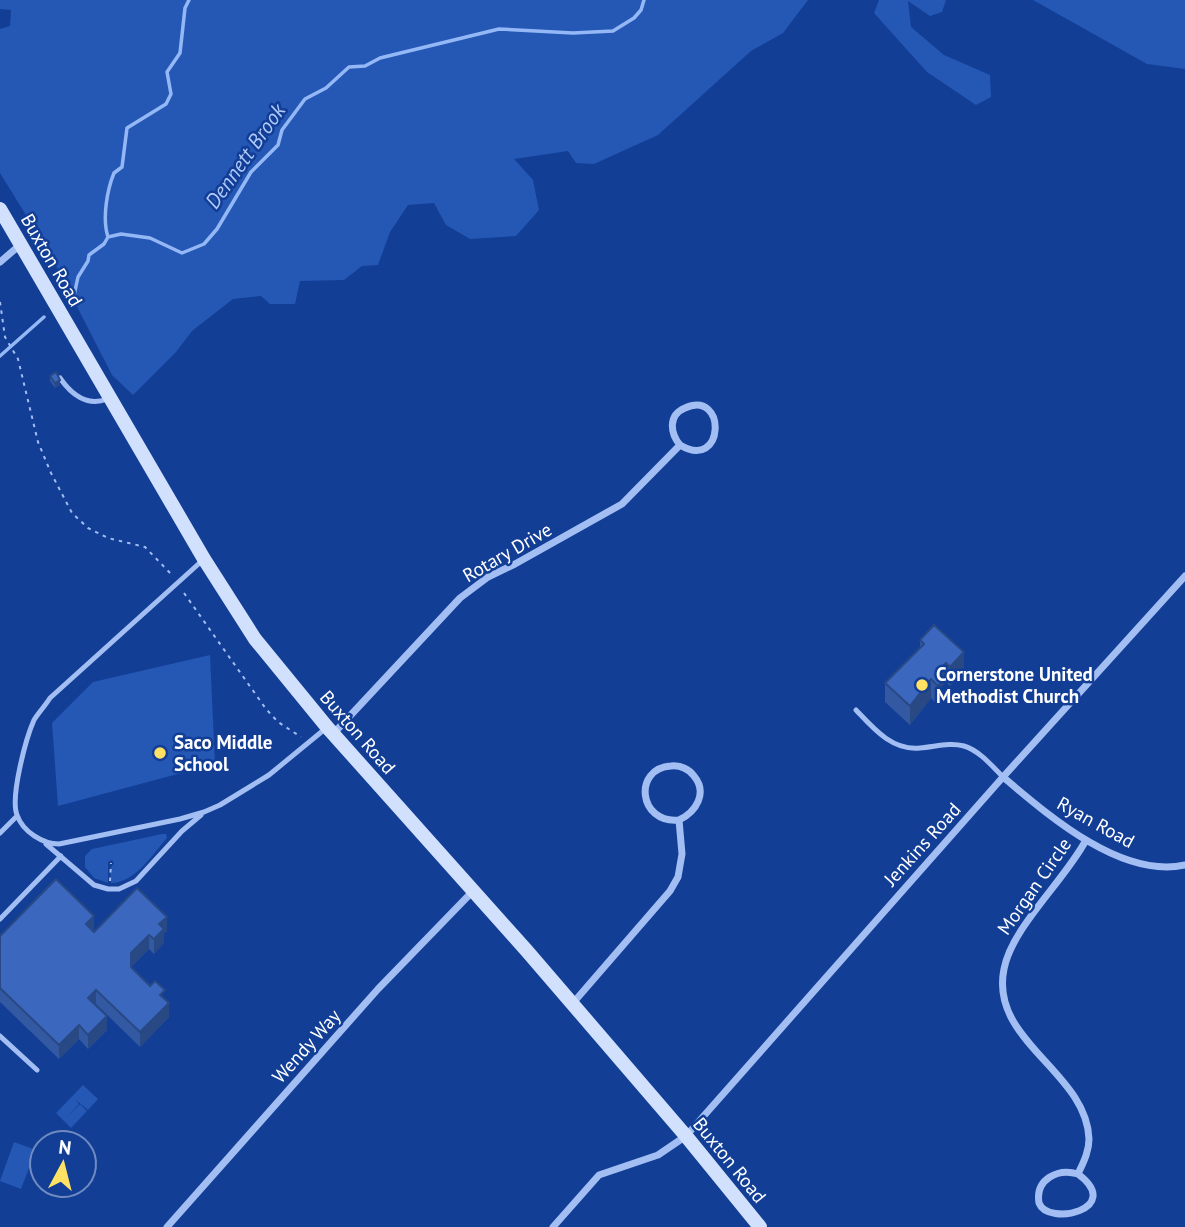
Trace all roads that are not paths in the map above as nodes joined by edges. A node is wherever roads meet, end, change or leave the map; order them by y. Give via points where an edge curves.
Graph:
1 (0, 209) edge
2 (21, 244) junction
3 (0, 262) edge
4 (60, 379) edge
5 (110, 398) junction
6 (680, 445) junction
7 (204, 559) junction
8 (1185, 576) edge
9 (856, 710) dead end
10 (330, 730) junction
11 (1003, 777) junction
12 (204, 812) junction
13 (17, 816) junction
14 (679, 820) junction
15 (0, 833) edge
16 (1086, 839) junction
17 (46, 844) junction
18 (61, 856) junction
19 (1185, 865) edge
20 (473, 891) junction
21 (0, 919) edge
22 (572, 1004) junction
23 (0, 1036) edge
24 (37, 1070) dead end
25 (686, 1136) junction
26 (1078, 1174) junction
27 (1082, 1220) dead end
28 (1056, 1223) dead end
29 (167, 1227) edge
30 (553, 1227) edge
31 (760, 1227) edge

1 - 2 main road, Buxton Road
2 - 3 street
2 - 5 main road, Buxton Road
4 - 5 lane via 86,400
5 - 7 main road, Buxton Road
6 - 6 street via 699,450 711,442 716,422 708,410 694,405 674,417 672,432
6 - 10 street, Rotary Drive via 612,510 460,598
7 - 10 main road, Buxton Road via 255,639
7 - 13 lane via 39,712 22,758
8 - 11 street, Jenkins Road
9 - 11 lane via 879,734 898,745 963,746
10 - 12 lane via 269,775
10 - 20 main road, Buxton Road
11 - 16 street, Ryan Road via 1057,822
11 - 25 street, Jenkins Road
12 - 17 lane via 90,839
12 - 18 lane via 124,887 94,885
13 - 15 lane
13 - 17 lane
14 - 14 street via 695,809 698,782 686,769 659,768 647,781 645,799 662,818
14 - 22 street via 682,854 670,891
16 - 19 street, Ryan Road via 1147,866
16 - 26 street, Morgan Circle via 1014,940 1002,975 1014,1022 1084,1115 1089,1140
17 - 18 lane
18 - 21 lane
20 - 22 main road, Buxton Road
20 - 29 street, Wendy Way via 378,989
22 - 25 main road, Buxton Road
23 - 24 lane
25 - 30 street, Jenkins Road via 658,1155 599,1175
25 - 31 main road, Buxton Road
26 - 27 street via 1093,1196
26 - 28 street via 1053,1175 1041,1187 1042,1212

